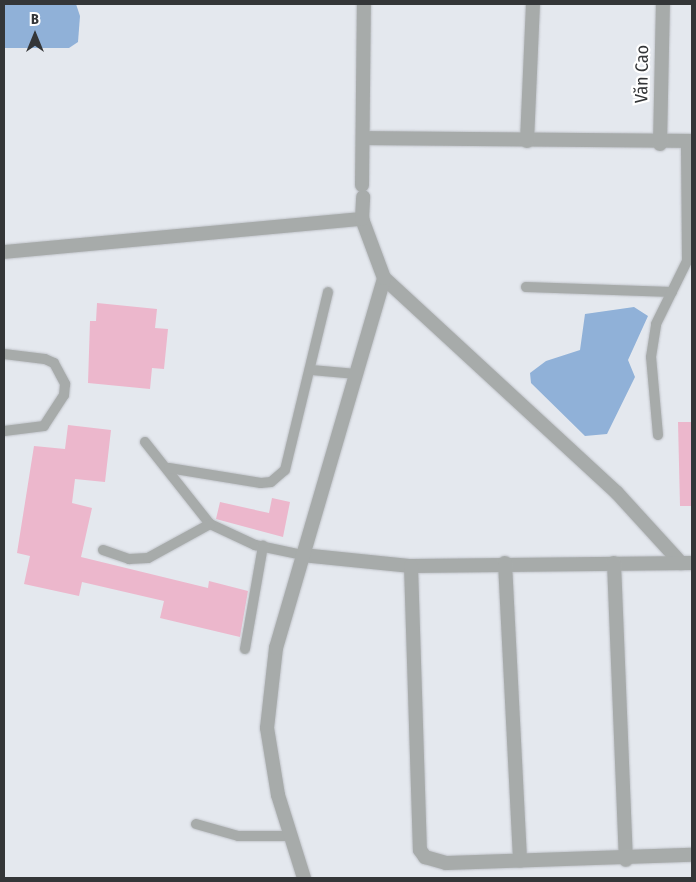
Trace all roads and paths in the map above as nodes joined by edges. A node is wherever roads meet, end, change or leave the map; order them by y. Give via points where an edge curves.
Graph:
1 (364, 4) edge
2 (533, 4) edge
3 (663, 4) edge
4 (364, 138) junction
5 (526, 141) junction
6 (689, 141) edge
7 (660, 144) junction
8 (362, 219) junction
9 (4, 252) edge
10 (384, 278) junction
11 (526, 287) dead end
12 (328, 292) dead end
13 (672, 292) junction
14 (4, 354) edge
15 (311, 370) junction
16 (357, 374) junction
17 (4, 431) edge
18 (658, 435) dead end
19 (145, 442) dead end
20 (169, 468) junction
21 (210, 524) junction
22 (263, 546) junction
23 (102, 550) dead end
24 (302, 555) junction
25 (505, 563) junction
26 (686, 563) edge
27 (614, 564) junction
28 (411, 566) junction
29 (245, 649) dead end
30 (196, 824) dead end
31 (290, 836) junction
32 (692, 855) edge
33 (626, 860) junction
34 (520, 862) junction
35 (304, 878) edge

1 - 4 street
2 - 5 street
3 - 7 street, Văn Cao
4 - 5 street
4 - 8 street
5 - 7 street
6 - 7 street
6 - 13 lane via 687,261
8 - 9 street
8 - 10 street
10 - 16 street
10 - 26 street via 617,493
11 - 13 lane
12 - 15 lane
13 - 18 lane via 656,324 651,357
14 - 17 lane via 54,363 65,384 64,395 44,426
15 - 16 lane
15 - 20 lane via 285,470 271,482
16 - 24 street
19 - 20 lane
20 - 21 lane via 183,493
21 - 22 lane
21 - 23 lane via 148,558 129,560
22 - 24 lane
22 - 29 lane
24 - 28 street
24 - 31 street via 276,648 267,728 278,795
25 - 27 street
25 - 28 street
25 - 34 street
26 - 27 street
27 - 33 street
28 - 34 street via 420,850 430,859 446,863
30 - 31 lane via 238,836
31 - 35 street
32 - 33 street
33 - 34 street

